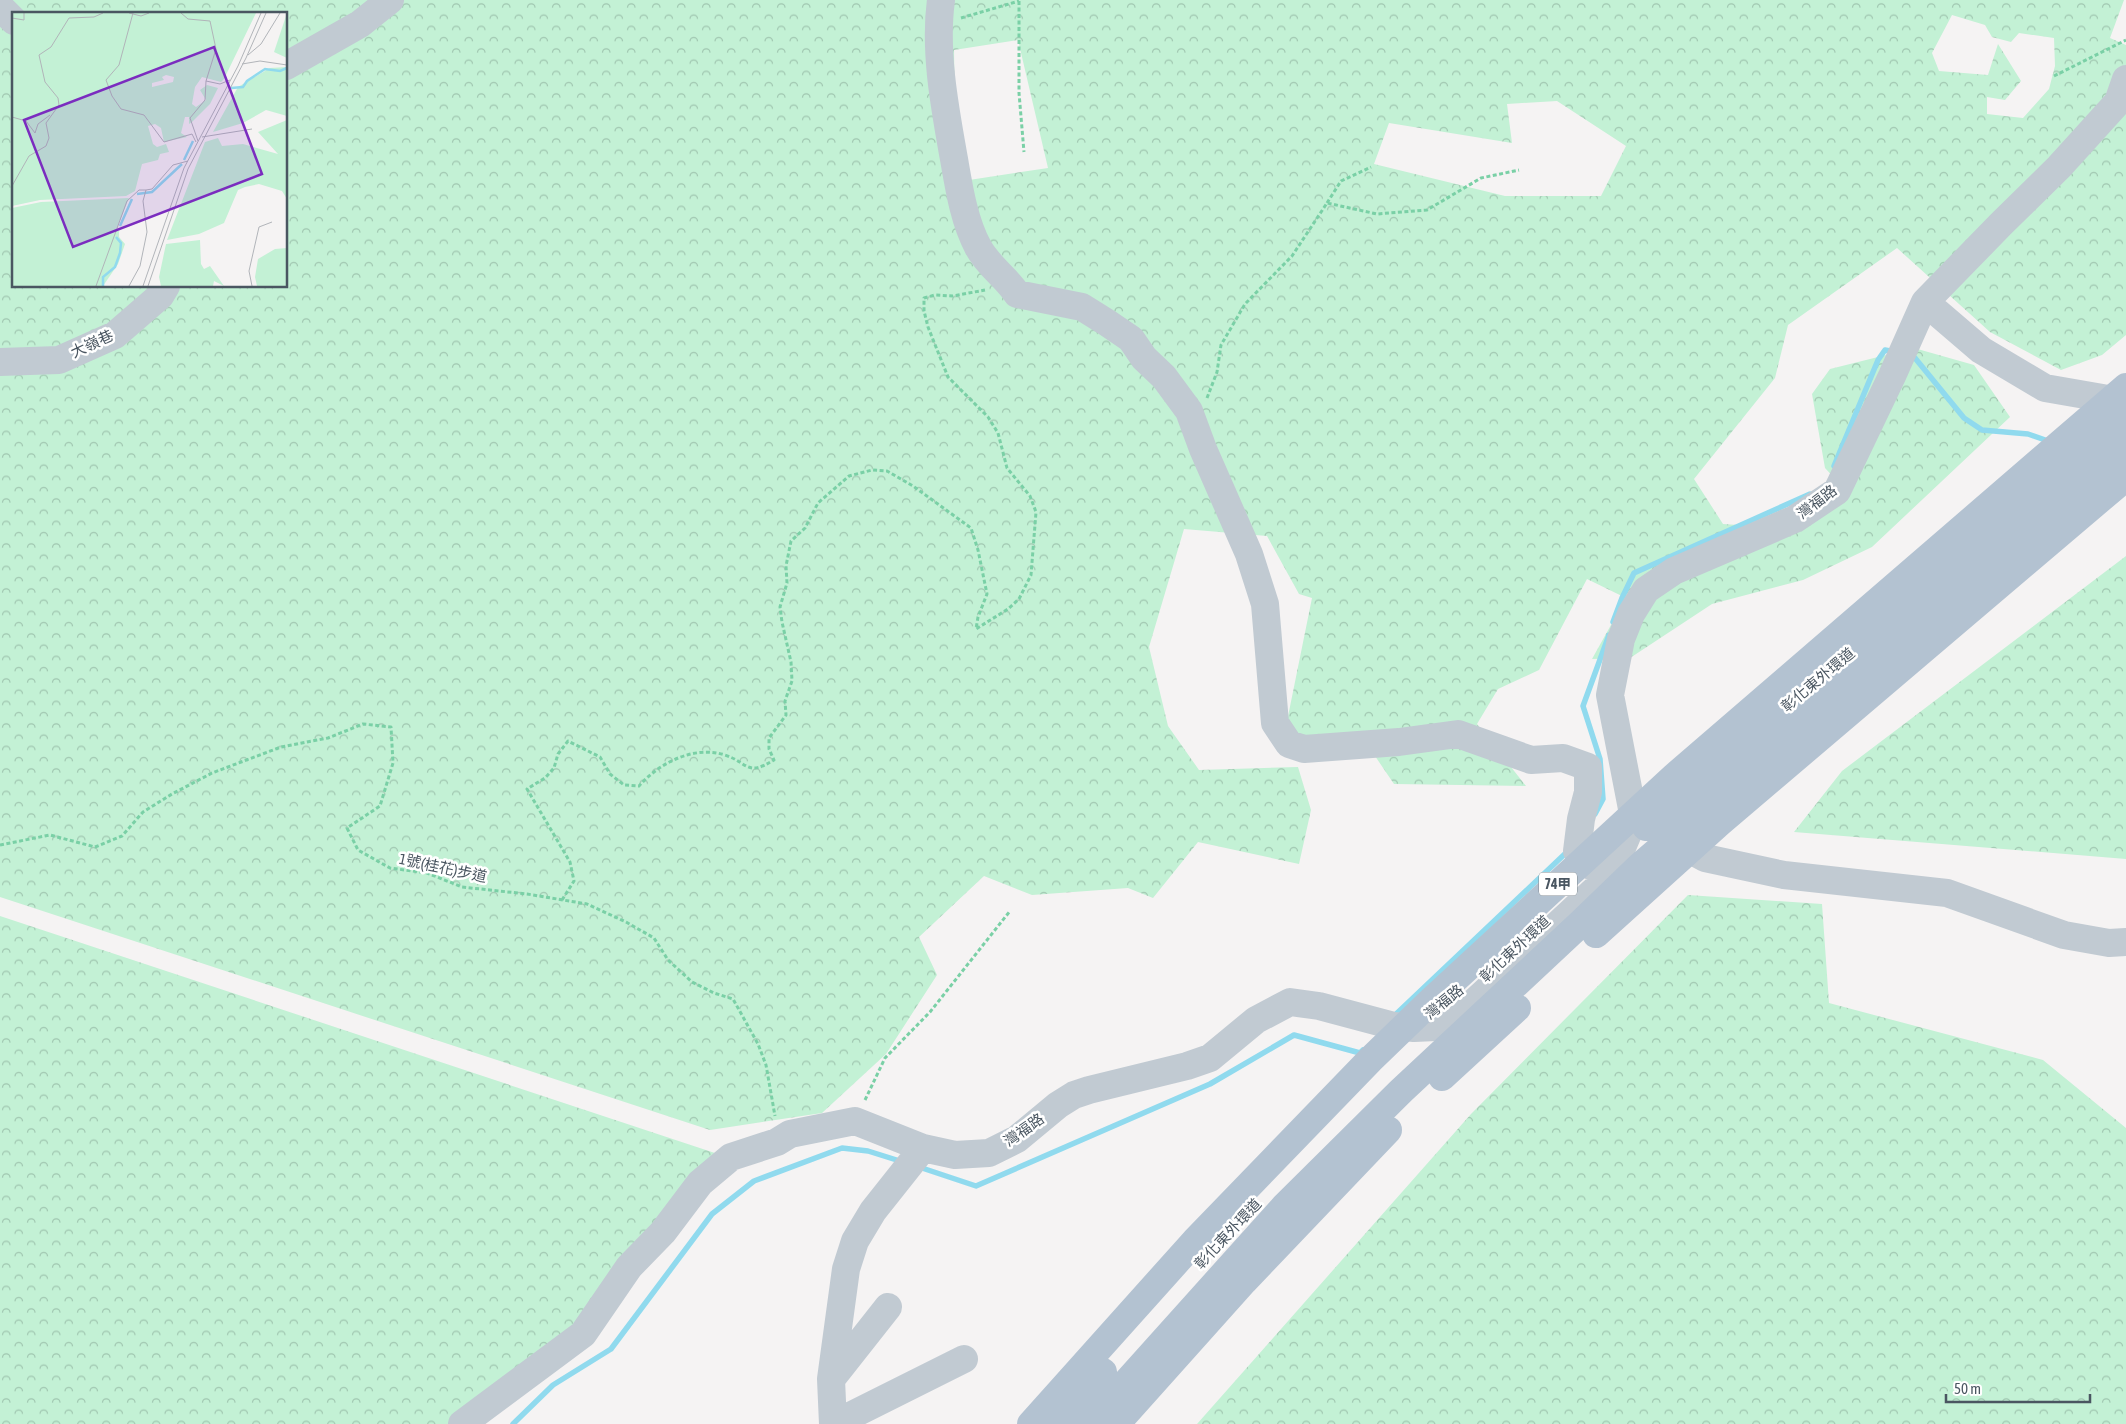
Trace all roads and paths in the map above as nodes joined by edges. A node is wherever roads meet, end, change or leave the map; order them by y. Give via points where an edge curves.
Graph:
1 (390, 0) edge
2 (1020, 0) edge
3 (0, 7) edge
4 (940, 11) edge
5 (12, 19) edge
6 (2126, 40) edge
7 (290, 62) edge
8 (2054, 76) dead end
9 (2126, 79) edge
10 (1024, 152) dead end
11 (1371, 167) dead end
12 (1520, 170) dead end
13 (1327, 203) junction
14 (1009, 282) junction
15 (165, 288) edge
16 (1925, 302) junction
17 (0, 362) edge
18 (2126, 388) edge
19 (2126, 396) edge
20 (1189, 411) junction
21 (2126, 417) edge
22 (2126, 449) edge
23 (2126, 476) edge
24 (1634, 819) junction
25 (0, 845) edge
26 (1591, 866) junction
27 (562, 900) junction
28 (1010, 911) dead end
29 (2126, 942) edge
30 (1366, 1019) junction
31 (855, 1121) junction
32 (777, 1142) junction
33 (924, 1148) junction
34 (888, 1307) dead end
35 (964, 1359) dead end
36 (831, 1379) junction
37 (462, 1424) edge
38 (834, 1424) edge
39 (1031, 1424) edge
40 (1058, 1424) edge
41 (1089, 1424) edge
42 (1116, 1424) edge

1 - 7 street via 360,24
2 - 4 path via 968,17
2 - 10 path via 1019,93
3 - 5 street
4 - 14 street via 944,102 959,188 978,248
6 - 8 path
9 - 16 street, 灣福路 via 2118,102 2059,167
11 - 13 path via 1341,181
12 - 13 path via 1481,178 1427,210 1377,214
13 - 20 path via 1292,256 1245,304 1221,345 1217,372 1206,401
14 - 20 street via 1017,294 1082,307 1131,339
14 - 27 path via 975,293 924,298 924,311 948,377 988,417 998,433 1007,468 1030,496 1036,512 1031,575 1019,599 976,628 987,594 970,528 887,471 872,470 848,476 818,504 805,528 791,542 786,566 787,583 780,607 792,681 785,701 786,715 769,738 774,760 762,767 748,769 726,755 711,752 690,755 669,761 650,773 639,786 624,785 610,774 600,757 568,741 558,754 554,768 527,789 570,862 574,881
15 - 17 street, 大嶺巷 via 115,336 59,360
16 - 19 street via 1981,350 2045,388 2114,400
16 - 24 street, 灣福路 via 1837,490 1795,519 1674,571 1646,590 1631,614 1621,639 1610,695
18 - 39 main road, 74甲, bridge via 1675,776 1430,1002 1208,1228
20 - 26 street via 1202,449 1249,554 1265,604 1275,723 1289,744 1304,749 1458,734 1532,760 1563,758 1588,767 1588,792 1578,851
21 - 40 main road, 彰化東外環道 / 74甲, bridge via 1688,790 1443,1014 1209,1253
22 - 41 main road, 彰化東外環道, bridge via 1640,866 1460,1034 1284,1207
23 - 42 main road, bridge via 1718,823 1415,1102 1244,1281
24 - 26 street, 灣福路
24 - 29 street via 1705,858 1784,876 1947,893 2064,935 2109,943
24 - 30 street, 灣福路 via 1610,876 1470,1006 1436,1027 1414,1028
25 - 27 path, 1號(桂花)步道 via 50,835 95,847 122,836 144,812 212,773 282,747 328,738 363,724 391,727 393,763 380,806 347,828 358,850 390,868 427,873 462,887
26 - 30 street, 灣福路 via 1432,1014 1419,1022
27 - 32 path, 1號(桂花)步道 via 587,904 654,938 668,960 692,982 734,999 766,1065 775,1110
28 - 31 path via 930,1012 884,1058
30 - 33 street, 灣福路 via 1290,1002 1256,1020 1210,1058 1074,1095 1017,1139 989,1152 956,1155
31 - 32 street via 790,1134
31 - 33 street, 灣福路
32 - 37 street via 731,1157 700,1183 663,1232 630,1266 583,1334
33 - 36 street via 873,1211 855,1240 846,1269
34 - 36 street
35 - 38 street
36 - 38 street

